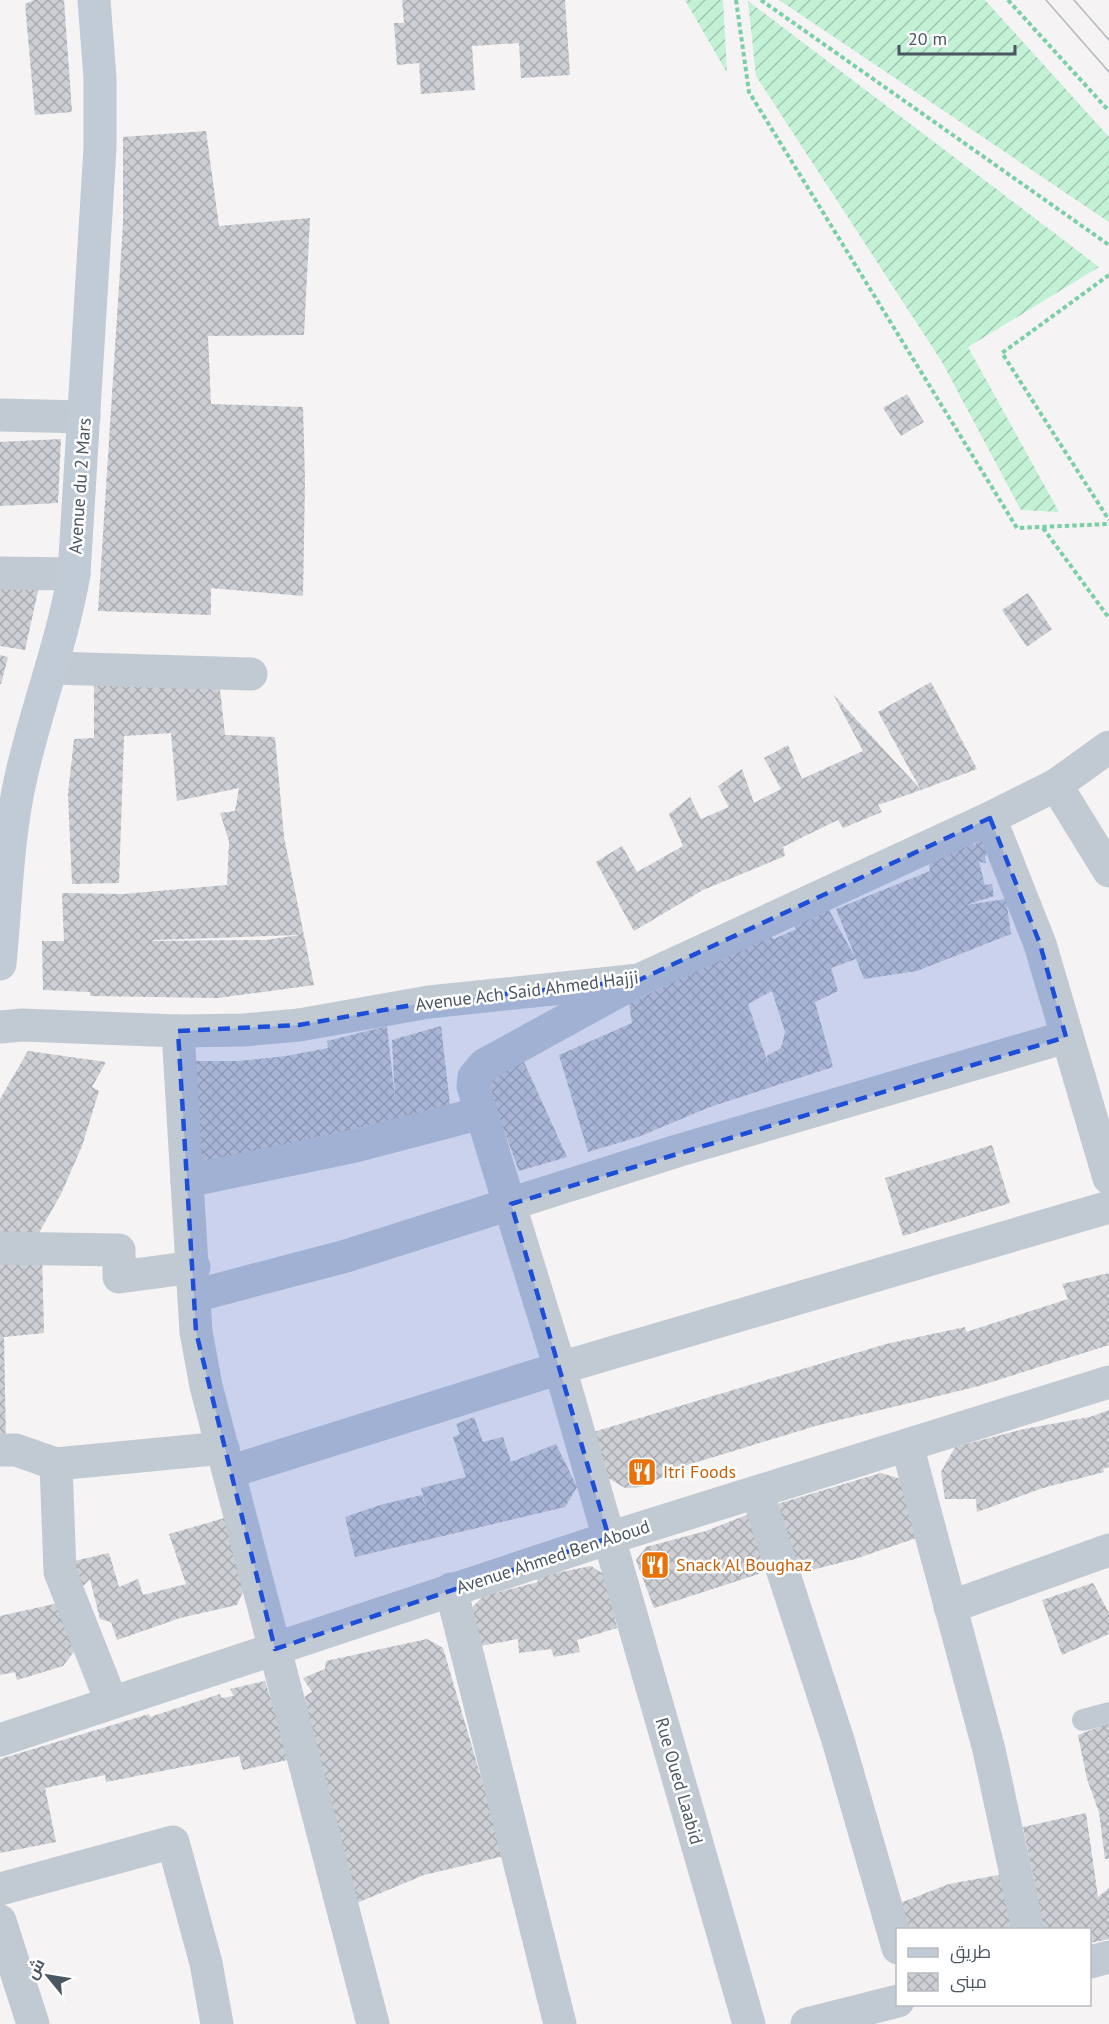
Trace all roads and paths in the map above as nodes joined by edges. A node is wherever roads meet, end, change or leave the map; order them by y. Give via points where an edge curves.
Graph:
1 (94, 0) edge
2 (736, 0) edge
3 (761, 0) edge
4 (1008, 0) edge
5 (1109, 111) edge
6 (1109, 245) edge
7 (1109, 275) edge
8 (0, 415) edge
9 (84, 417) junction
10 (1109, 522) edge
11 (1043, 527) junction
12 (0, 573) edge
13 (74, 574) junction
14 (1109, 618) edge
15 (52, 668) junction
16 (251, 674) dead end
17 (1109, 747) edge
18 (1056, 784) junction
19 (990, 818) junction
20 (1109, 871) edge
21 (0, 964) edge
22 (639, 980) junction
23 (0, 1027) edge
24 (178, 1031) junction
25 (1066, 1037) junction
26 (481, 1113) junction
27 (1109, 1178) edge
28 (187, 1181) junction
29 (511, 1204) junction
30 (1109, 1207) edge
31 (0, 1248) edge
32 (194, 1281) junction
33 (560, 1368) junction
34 (1109, 1382) edge
35 (907, 1445) junction
36 (0, 1450) edge
37 (226, 1460) junction
38 (56, 1464) junction
39 (757, 1492) junction
40 (609, 1538) junction
41 (1109, 1550) edge
42 (451, 1589) junction
43 (950, 1607) junction
44 (275, 1649) junction
45 (111, 1701) junction
46 (1109, 1713) edge
47 (1083, 1720) dead end
48 (0, 1740) edge
49 (0, 1889) edge
50 (0, 1921) edge
51 (1028, 1928) edge
52 (896, 1944) edge
53 (896, 2001) edge
54 (33, 2024) edge
55 (218, 2024) edge
56 (373, 2024) edge
57 (560, 2024) edge
58 (749, 2024) edge
59 (807, 2024) edge

1 - 9 street, Avenue du 2 Mars via 100,148
2 - 11 path via 749,92 1017,528
3 - 6 path
4 - 5 path
7 - 10 path via 1002,353
8 - 9 street
9 - 13 street, Avenue du 2 Mars
10 - 11 path
11 - 14 path
12 - 13 street
13 - 15 street, Avenue du 2 Mars
15 - 16 street
15 - 21 street, Avenue du 2 Mars via 20,779
17 - 18 street, Avenue Ach Said Ahmed Hajji
18 - 19 street, Avenue Ach Said Ahmed Hajji
18 - 20 street
19 - 22 street, Avenue Ach Said Ahmed Hajji
19 - 25 street via 1040,944
22 - 24 street, Avenue Ach Said Ahmed Hajji via 429,1002 299,1024
22 - 26 street, Rue Oued Laabid via 484,1065 474,1077 473,1086
23 - 24 street, Avenue Ach Said Ahmed Hajji
24 - 28 street
25 - 27 street
25 - 29 street
26 - 28 street via 355,1146
26 - 29 street, Rue Oued Laabid
28 - 32 street
29 - 32 street via 346,1256
29 - 33 street, Rue Oued Laabid
30 - 33 street
31 - 32 street via 119,1250 119,1277
32 - 37 street via 196,1332
33 - 37 street
33 - 40 street, Rue Oued Laabid
34 - 35 street, Avenue Ahmed Ben Aboud
35 - 39 street, Avenue Ahmed Ben Aboud
35 - 43 street
36 - 38 street via 16,1450
37 - 38 street
37 - 44 street
38 - 45 street via 60,1572
39 - 40 street, Avenue Ahmed Ben Aboud
39 - 52 street via 838,1740
40 - 42 street, Avenue Ahmed Ben Aboud
40 - 58 street, Rue Oued Laabid
41 - 43 street
42 - 44 street, Avenue Ahmed Ben Aboud
42 - 57 street
43 - 51 street via 989,1750
44 - 45 street, Avenue Ahmed Ben Aboud
44 - 56 street
45 - 48 street, Avenue Ahmed Ben Aboud
46 - 47 lane
49 - 55 street via 173,1842
50 - 54 street
53 - 59 street

